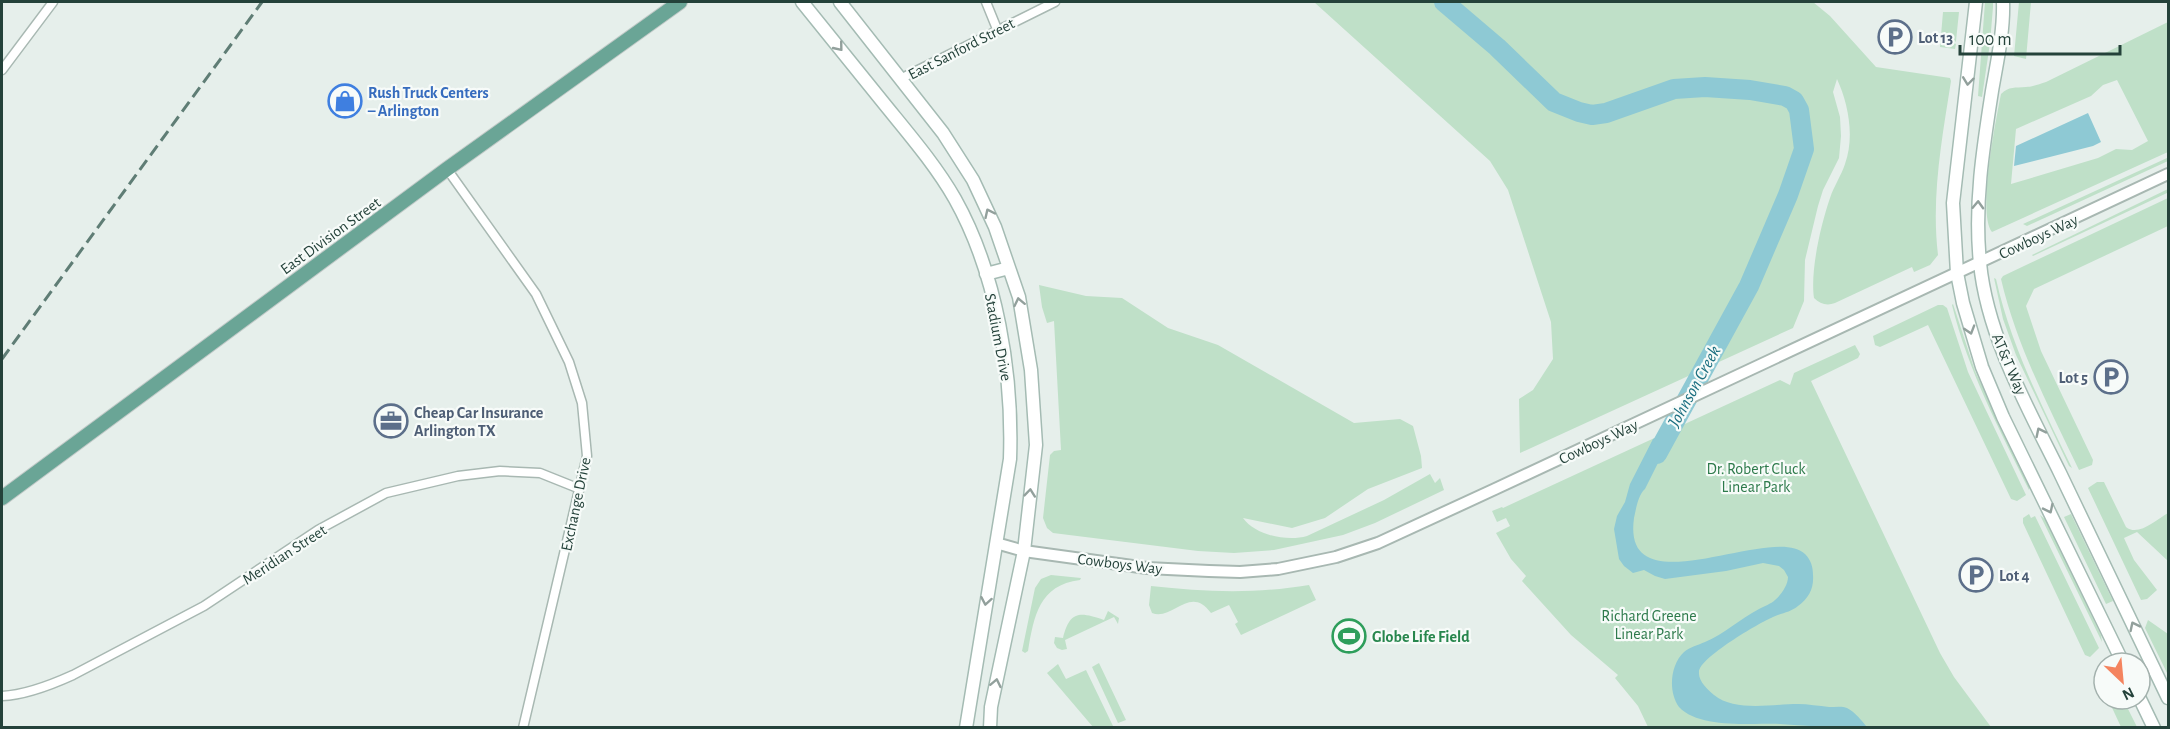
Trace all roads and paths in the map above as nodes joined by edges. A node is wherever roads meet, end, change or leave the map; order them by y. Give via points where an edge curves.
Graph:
1 (53, 2) edge
2 (680, 2) edge
3 (802, 2) edge
4 (840, 2) edge
5 (986, 2) edge
6 (1055, 2) edge
7 (1976, 2) edge
8 (2003, 2) edge
9 (997, 29) junction
10 (2, 70) edge
11 (900, 79) junction
12 (447, 170) junction
13 (2169, 174) edge
14 (1980, 263) junction
15 (1009, 268) junction
16 (1957, 273) junction
17 (986, 274) junction
18 (580, 489) junction
19 (2, 498) edge
20 (996, 543) junction
21 (1024, 551) junction
22 (2117, 651) edge
23 (2, 696) edge
24 (2169, 698) edge
25 (2146, 711) edge
26 (523, 728) edge
27 (966, 728) edge
28 (990, 728) edge
29 (2154, 728) edge

1 - 10 street
2 - 12 main road, East Division Street
3 -> 17 main road, Stadium Drive via 956,199
4 - 11 main road, Stadium Drive
5 - 9 street
6 - 9 street, East Sanford Street
7 -> 16 main road, AT&T Way via 1953,203
14 -> 8 main road, AT&T Way via 1980,177
9 - 11 street, East Sanford Street
15 -> 11 main road, Stadium Drive via 974,180
12 - 18 street, Exchange Drive via 536,294 569,362 582,404 588,456
12 - 19 main road, East Division Street
13 - 14 street, Cowboys Way
14 - 16 street, Cowboys Way
24 -> 14 main road, AT&T Way via 1995,334
15 - 17 main road
21 -> 15 main road, Stadium Drive via 1035,445 1031,370 1019,297
16 - 21 street, Cowboys Way via 1378,543 1336,557 1240,572 1147,568
16 -> 22 main road, AT&T Way via 1969,327 2003,417
17 - 20 main road, Stadium Drive via 1007,374 1011,420 1008,471
18 - 23 street, Meridian Street via 540,473 500,471 458,476 387,493 318,531 204,606 73,675 13,696
18 - 26 street, Exchange Drive
20 - 21 street, Cowboys Way
20 -> 27 main road, Stadium Drive
28 -> 21 main road, Stadium Drive
25 - 29 main road

